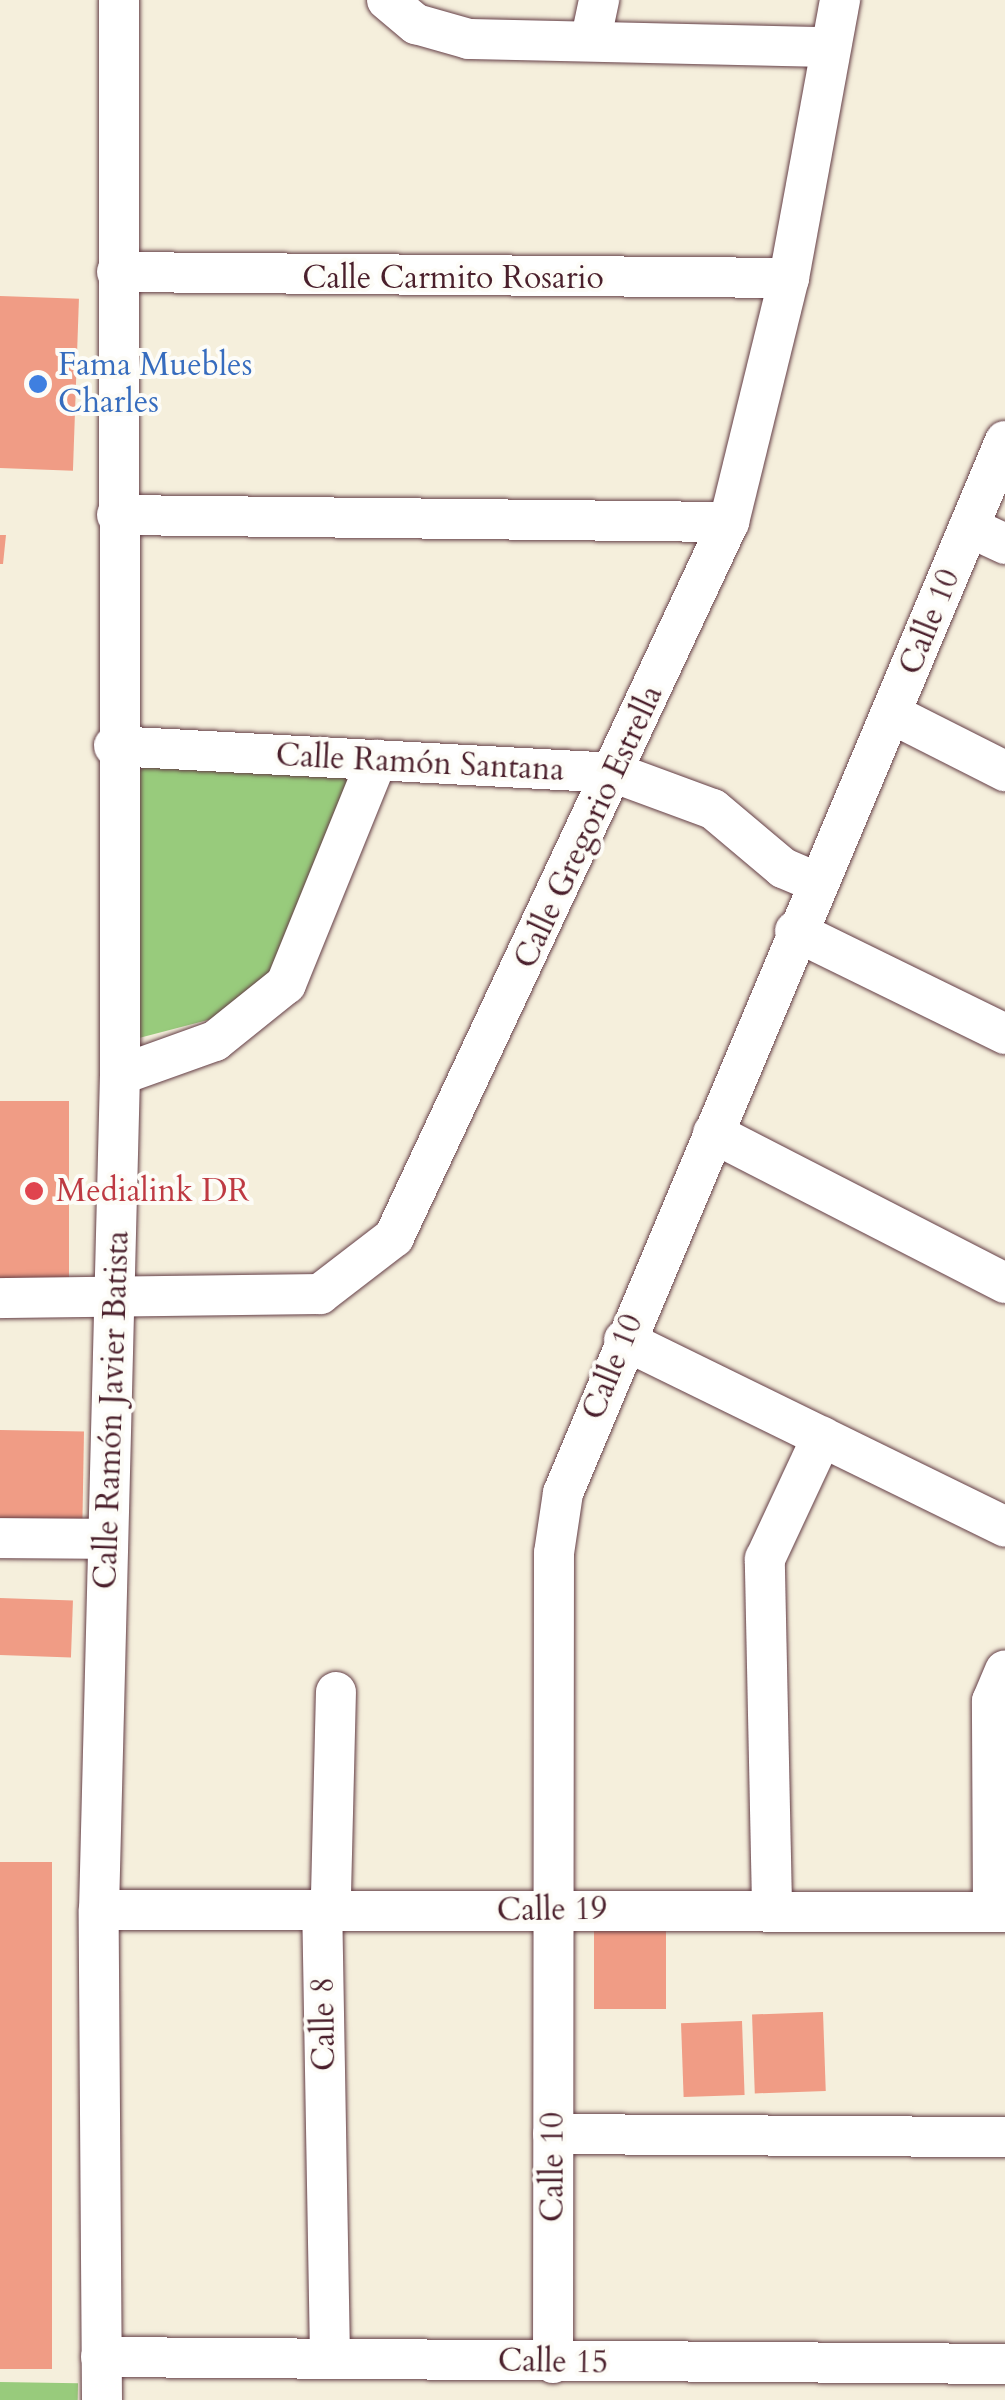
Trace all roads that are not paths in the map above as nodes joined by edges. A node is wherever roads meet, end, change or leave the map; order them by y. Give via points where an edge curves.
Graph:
1 (120, 0) edge
2 (387, 0) edge
3 (840, 0) edge
4 (595, 19) edge
5 (828, 47) junction
6 (116, 272) junction
7 (789, 278) junction
8 (1005, 441) edge
9 (117, 515) junction
10 (729, 522) junction
11 (987, 535) edge
12 (892, 714) junction
13 (114, 746) junction
14 (377, 760) junction
15 (1005, 771) edge
16 (614, 774) junction
17 (816, 882) junction
18 (796, 930) junction
19 (1005, 1034) edge
20 (120, 1075) junction
21 (714, 1133) junction
22 (1005, 1284) edge
23 (0, 1298) edge
24 (115, 1302) junction
25 (624, 1340) junction
26 (822, 1437) junction
27 (1005, 1527) edge
28 (0, 1538) edge
29 (108, 1540) junction
30 (1005, 1671) edge
31 (336, 1692) dead end
32 (772, 1904) junction
33 (99, 1910) junction
34 (551, 1910) junction
35 (999, 1912) edge
36 (322, 1914) junction
37 (553, 2134) junction
38 (1005, 2137) edge
39 (101, 2357) junction
40 (330, 2357) junction
41 (553, 2363) junction
42 (1005, 2364) edge
43 (102, 2400) edge

1 - 6 street, Calle Ramón Javier Batista
2 - 4 street via 416,24 454,36
3 - 5 street, Calle Gregorio Estrella
4 - 5 street
5 - 7 street, Calle Gregorio Estrella
6 - 7 street, Calle Carmito Rosario
6 - 9 street, Calle Ramón Javier Batista
7 - 10 street, Calle Gregorio Estrella
8 - 11 street, Calle 10
9 - 10 street
9 - 13 street, Calle Ramón Javier Batista
10 - 16 street, Calle Gregorio Estrella
11 - 12 street, Calle 10
12 - 15 street
12 - 17 street, Calle 10
13 - 14 street, Calle Ramón Santana
13 - 20 street, Calle Ramón Javier Batista
14 - 16 street, Calle Ramón Santana
14 - 20 street via 286,984 215,1041
16 - 17 street, Calle Ramón Santana via 712,809 783,868
16 - 24 street, Calle Gregorio Estrella via 394,1237 320,1294
17 - 18 street, Calle 10
18 - 19 street
18 - 21 street, Calle 10
20 - 24 street, Calle Ramón Javier Batista
21 - 22 street
21 - 25 street, Calle 10
23 - 24 street, Calle Gregorio Estrella
24 - 29 street, Calle Ramón Javier Batista
25 - 26 street
25 - 34 street, Calle 10 via 563,1493 554,1553
26 - 27 street
26 - 32 street via 765,1559
28 - 29 street
29 - 33 street, Calle Ramón Javier Batista
30 - 35 street via 992,1701
31 - 36 street, Calle 8 via 331,1895
32 - 34 street, Calle 19
32 - 35 street, Calle 19
33 - 36 street, Calle 19
33 - 39 street, Calle Ramón Javier Batista
34 - 36 street, Calle 19
34 - 37 street, Calle 10
36 - 40 street, Calle 8
37 - 38 street
37 - 41 street, Calle 10
39 - 40 street, Calle 15
39 - 43 street, Calle Ramón Javier Batista
40 - 41 street, Calle 15
41 - 42 street, Calle 15

